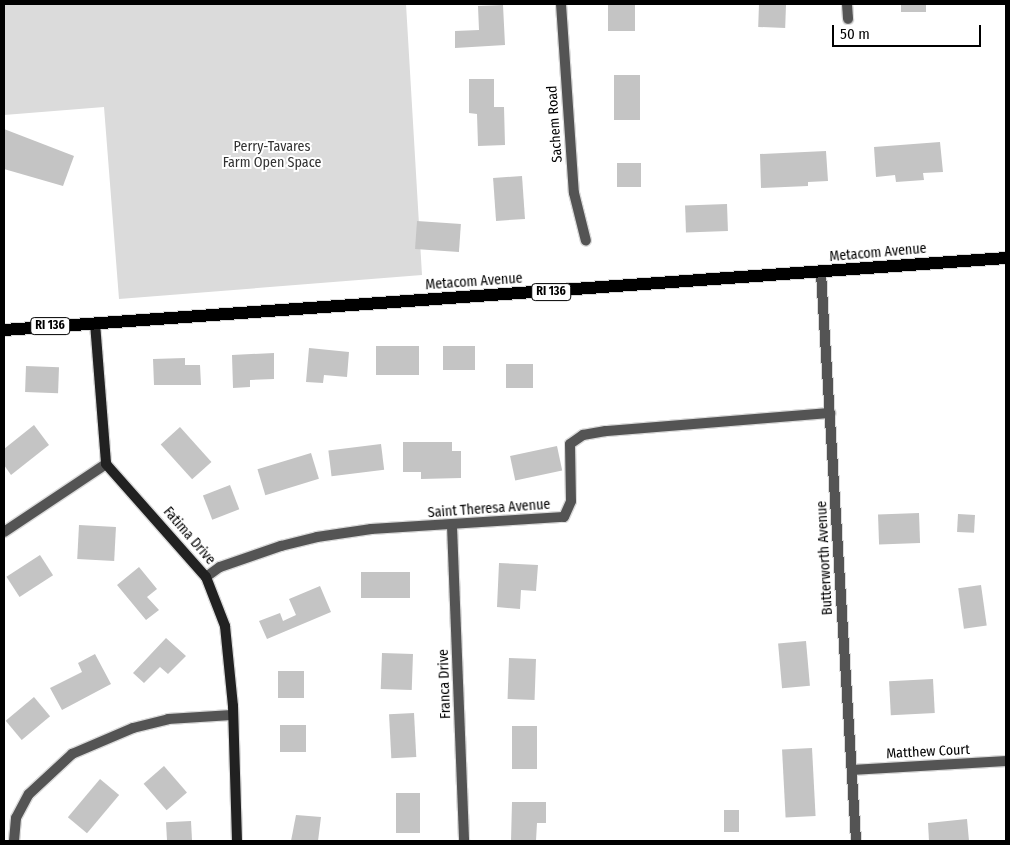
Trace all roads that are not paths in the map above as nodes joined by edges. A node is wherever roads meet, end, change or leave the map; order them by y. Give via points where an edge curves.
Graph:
1 (561, 4) edge
2 (846, 4) edge
3 (848, 19) dead end
4 (586, 241) dead end
5 (1006, 258) edge
6 (821, 273) junction
7 (95, 323) junction
8 (4, 330) edge
9 (830, 413) junction
10 (106, 464) junction
11 (452, 526) junction
12 (4, 532) edge
13 (206, 577) junction
14 (232, 716) junction
15 (1006, 761) edge
16 (852, 770) junction
17 (14, 841) edge
18 (237, 841) edge
19 (464, 841) edge
20 (856, 841) edge

1 - 4 street, Sachem Road via 574,193
2 - 3 street
5 - 6 main road, Metacom Avenue / RI 136
6 - 7 main road, Metacom Avenue / RI 136
6 - 9 street, Butterworth Avenue
7 - 8 main road, Metacom Avenue / RI 136
7 - 10 street
9 - 11 street, Saint Theresa Avenue via 583,435 570,444 571,501 564,517
9 - 16 street, Butterworth Avenue
10 - 12 street
10 - 13 street, Fatima Drive
11 - 13 street, Saint Theresa Avenue via 371,529 317,537 220,567
11 - 19 street, Franca Drive
13 - 14 street, Fatima Drive via 225,626
14 - 17 street via 168,719 72,754 29,794 16,818
14 - 18 street, Fatima Drive
15 - 16 street, Matthew Court
16 - 20 street, Butterworth Avenue

